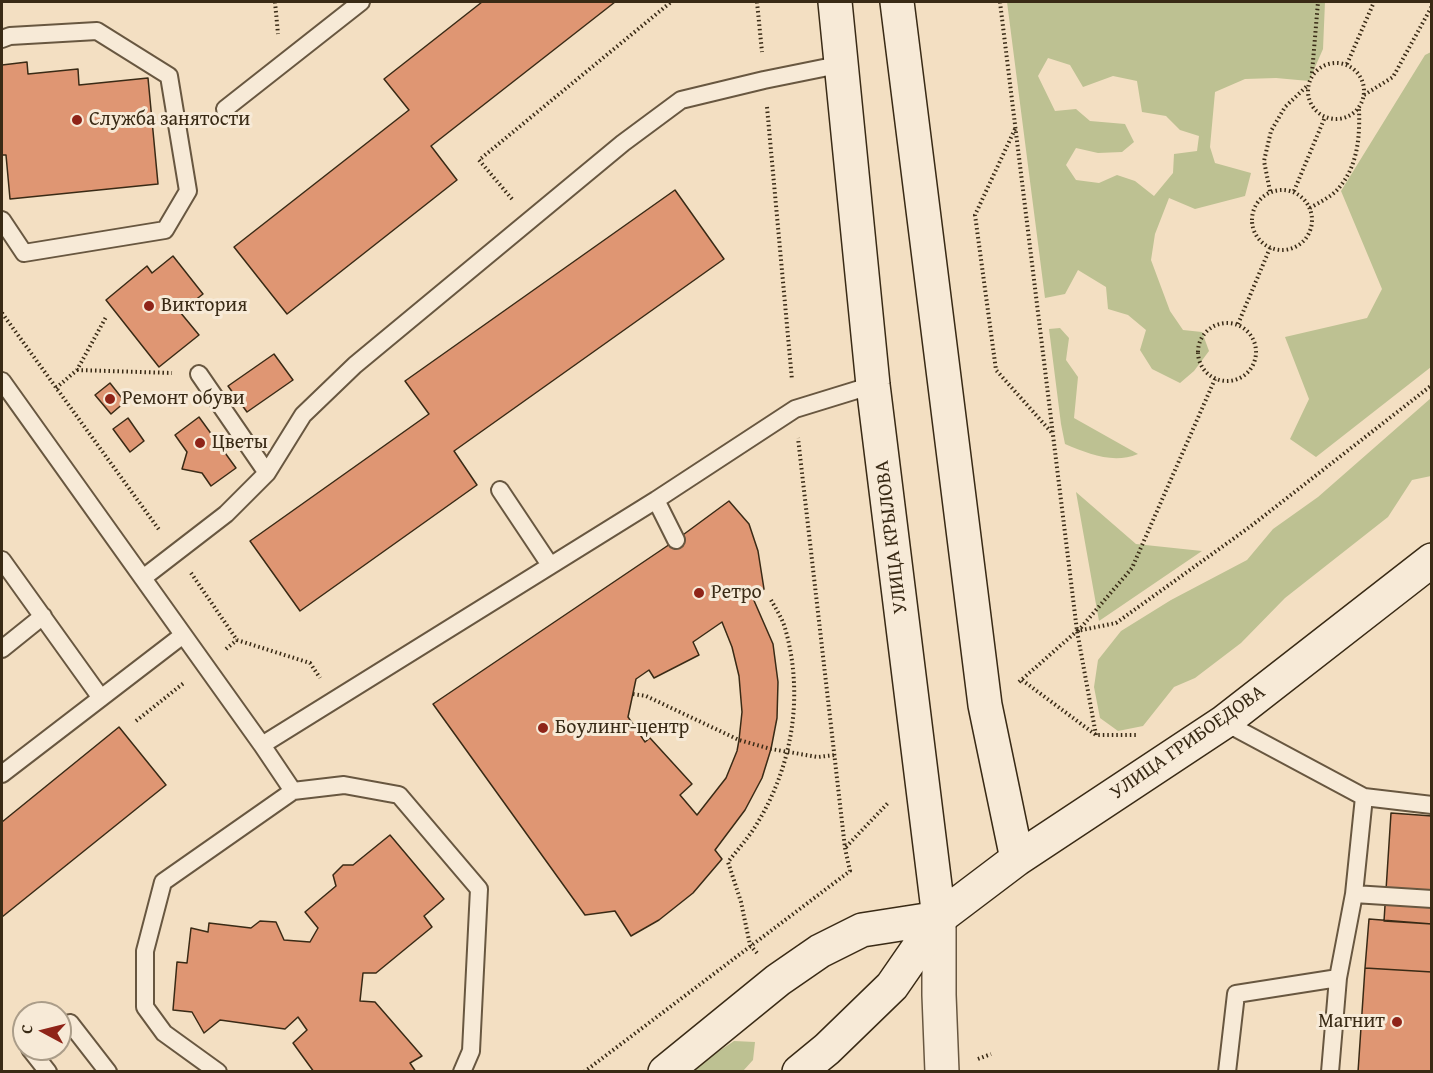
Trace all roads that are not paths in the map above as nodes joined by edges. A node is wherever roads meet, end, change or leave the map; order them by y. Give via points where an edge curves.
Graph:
1 (361, 2) edge
2 (835, 2) edge
3 (897, 2) edge
4 (2, 39) edge
5 (843, 64) junction
6 (225, 109) dead end
7 (2, 220) edge
8 (199, 374) road end
9 (2, 381) edge
10 (873, 385) junction
11 (7, 400) edge
12 (267, 473) junction
13 (500, 490) dead end
14 (656, 500) junction
15 (676, 540) dead end
16 (1431, 560) edge
17 (2, 561) edge
18 (550, 565) junction
19 (143, 578) junction
20 (43, 616) junction
21 (183, 635) junction
22 (2, 649) edge
23 (101, 698) junction
24 (1224, 722) junction
25 (262, 744) junction
26 (2, 774) edge
27 (293, 791) junction
28 (1364, 797) junction
29 (1431, 805) edge
30 (1017, 859) junction
31 (1354, 894) junction
32 (1431, 899) edge
33 (939, 918) junction
34 (1338, 978) junction
35 (72, 1026) edge
36 (108, 1071) edge
37 (218, 1071) edge
38 (462, 1071) edge
39 (665, 1071) edge
40 (799, 1071) edge
41 (942, 1071) edge
42 (1227, 1071) edge
43 (1330, 1071) edge

1 - 6 lane
2 - 5 main road, УЛИЦА КРЫЛОВА
3 - 30 main road via 986,705
4 - 7 lane via 97,31 169,76 188,190 165,230 24,253
5 - 10 main road, УЛИЦА КРЫЛОВА
5 - 12 lane via 681,100 346,373 303,415
8 - 12 lane
9 - 11 lane
10 - 14 lane via 795,409
10 - 33 main road, УЛИЦА КРЫЛОВА
11 - 19 lane
12 - 19 lane via 226,514
13 - 18 lane
14 - 15 lane
14 - 18 lane
16 - 24 main road, УЛИЦА ГРИБОЕДОВА
17 - 20 lane
18 - 25 lane
19 - 21 lane
20 - 22 lane
20 - 23 lane
21 - 23 lane
21 - 25 lane
23 - 26 lane
24 - 28 lane
24 - 30 main road, УЛИЦА ГРИБОЕДОВА
25 - 27 lane
27 - 37 lane via 163,882 145,951 145,1006 164,1033
27 - 38 lane via 344,785 399,795 479,889 471,1051
28 - 29 lane
28 - 31 lane
30 - 33 main road, УЛИЦА ГРИБОЕДОВА
31 - 32 lane
31 - 34 lane
33 - 39 main road, УЛИЦА ГРИБОЕДОВА via 862,930 820,951
33 - 40 main road, УЛИЦА ГРИБОЕДОВА via 892,986
33 - 41 main road, УЛИЦА КРЫЛОВА
34 - 42 lane via 1236,994
34 - 43 lane
35 - 36 lane

